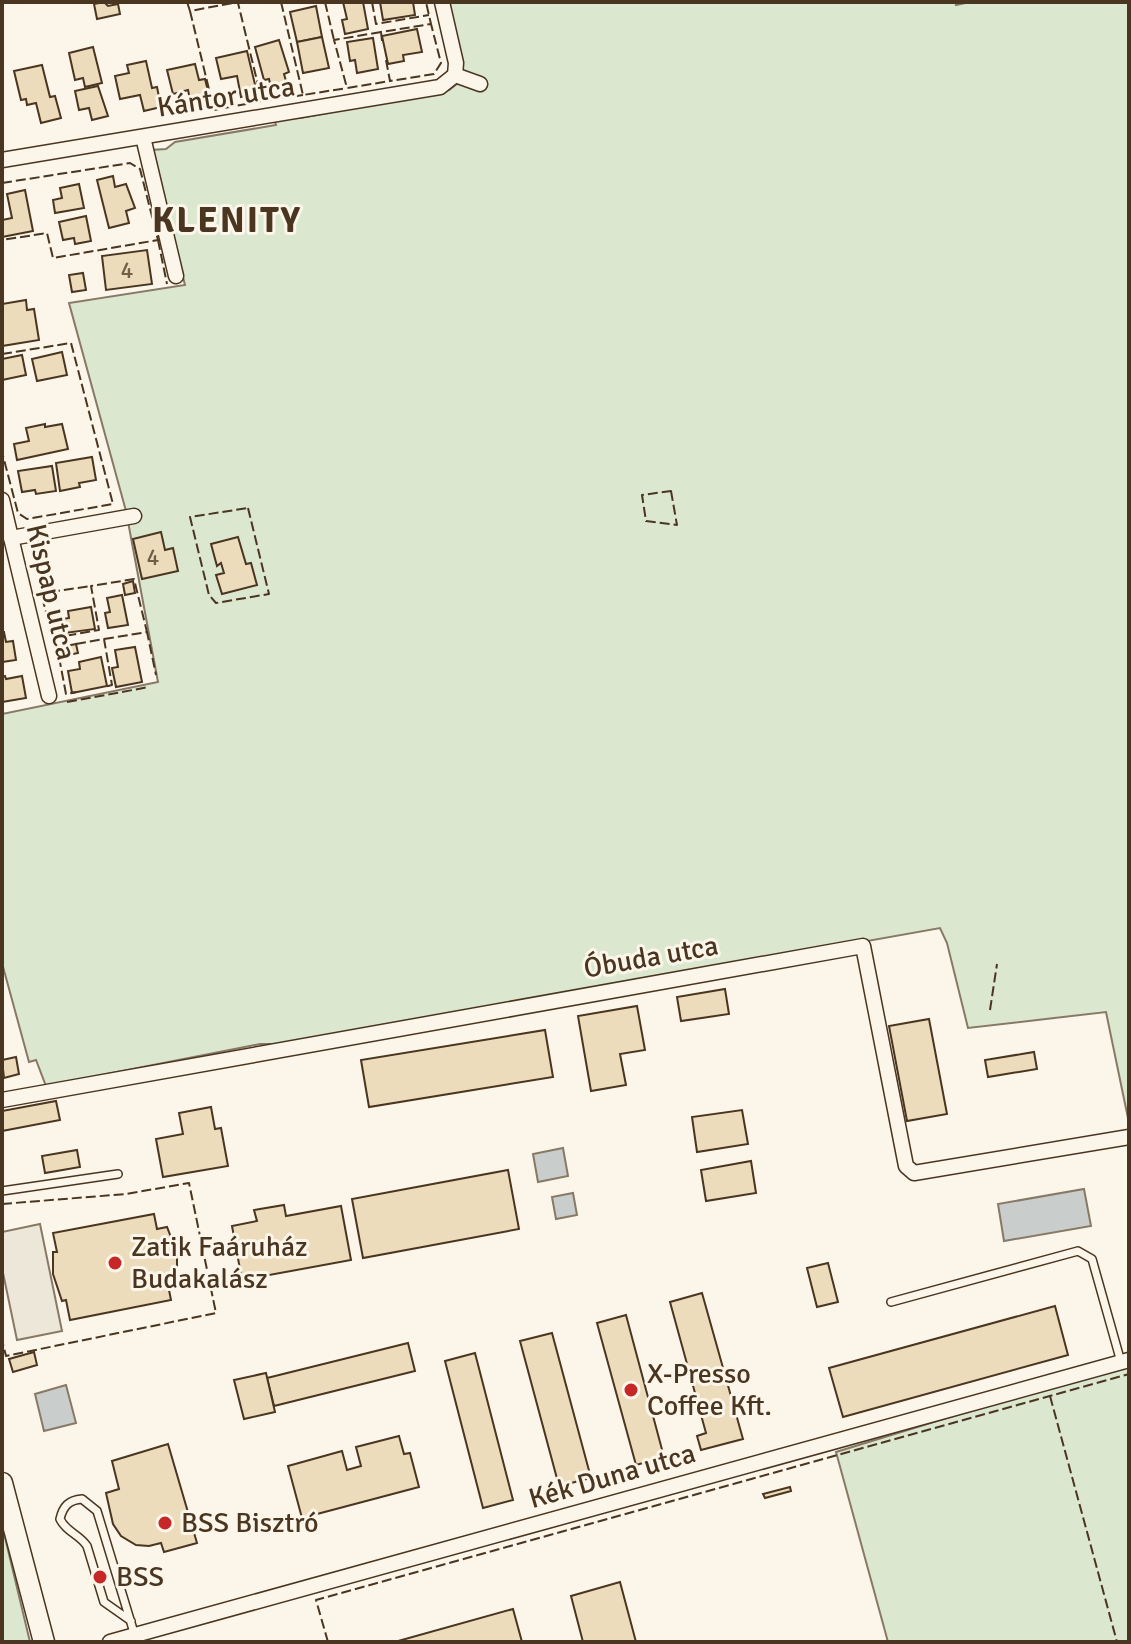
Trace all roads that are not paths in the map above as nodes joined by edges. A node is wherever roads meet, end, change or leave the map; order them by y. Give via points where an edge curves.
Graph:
1 (442, 2) edge
2 (455, 75) junction
3 (480, 84) dead end
4 (143, 137) junction
5 (2, 160) edge
6 (176, 276) dead end
7 (2, 500) edge
8 (134, 516) dead end
9 (11, 538) junction
10 (49, 696) dead end
11 (2, 1100) edge
12 (1129, 1137) edge
13 (118, 1174) dead end
14 (2, 1191) edge
15 (891, 1302) dead end
16 (1125, 1361) edge
17 (2, 1483) edge
18 (137, 1633) edge
19 (44, 1642) edge
20 (110, 1642) edge

1 - 2 street
2 - 3 street
2 - 4 street, Kántor utca via 440,87
4 - 5 street, Kántor utca
4 - 6 street
7 - 9 street, Kispap utca
8 - 9 street
9 - 10 street, Kispap utca
11 - 12 street, Óbuda utca via 863,946 906,1166 914,1173
13 - 14 lane
15 - 16 lane via 1078,1251 1092,1259
16 - 18 street, Kék Duna utca
17 - 19 main road
18 - 18 lane via 97,1511 82,1499 74,1500 62,1510 64,1528 87,1546 104,1602
18 - 20 street, Kék Duna utca

